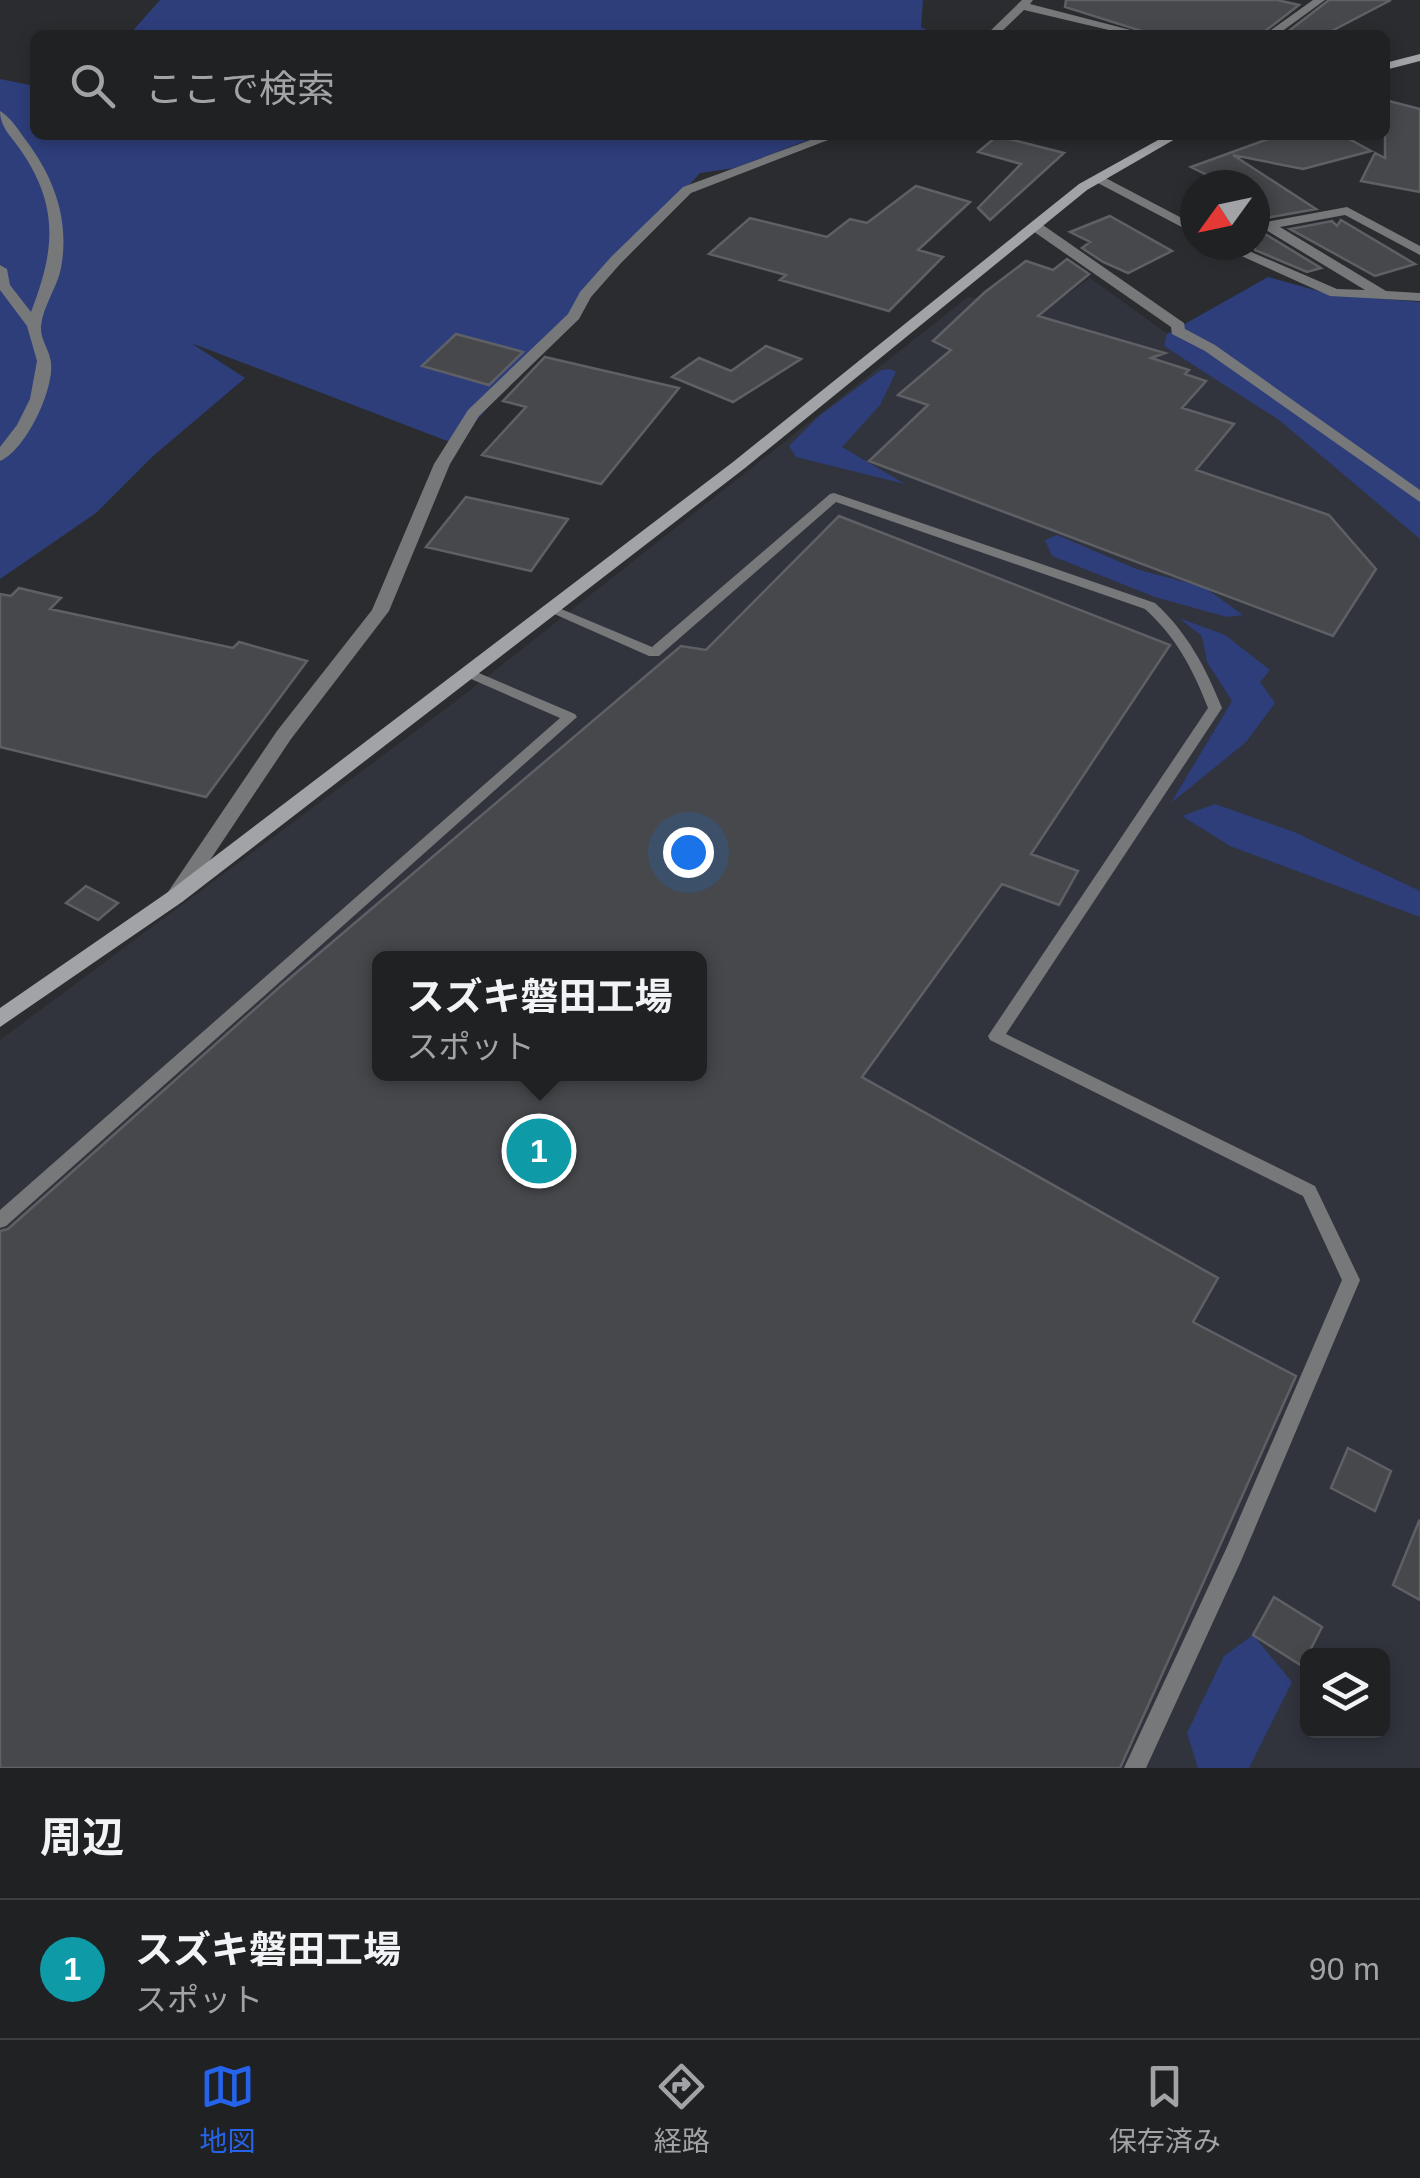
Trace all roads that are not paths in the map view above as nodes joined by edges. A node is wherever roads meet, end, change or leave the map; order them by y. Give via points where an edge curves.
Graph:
1 (1320, 0) edge
2 (1025, 3) edge
3 (997, 30) edge
4 (1125, 30) edge
5 (1277, 30) edge
6 (1420, 58) edge
7 (1390, 66) edge
8 (0, 116) edge
9 (821, 140) edge
10 (1158, 140) edge
11 (1098, 178) junction
12 (1180, 222) edge
13 (1270, 225) edge
14 (1035, 226) junction
15 (1270, 232) edge
16 (1419, 250) edge
17 (1259, 260) edge
18 (0, 269) edge
19 (1384, 296) junction
20 (1420, 297) edge
21 (34, 326) junction
22 (0, 456) edge
23 (1420, 497) edge
24 (548, 609) junction
25 (467, 672) junction
26 (175, 896) junction
27 (0, 1018) edge
28 (0, 1221) edge
29 (1134, 1768) edge

1 - 5 street
2 - 3 street
2 - 4 street
6 - 7 street
8 - 21 street via 45,175 56,223 54,268
9 - 26 street via 686,190 616,260 574,316 473,413 435,478 380,611 284,735
10 - 11 street
11 - 12 street
11 - 14 street
13 - 16 street via 1347,211
14 - 23 street
14 - 24 street
15 - 19 street
17 - 19 street via 1335,293
18 - 21 street via 3,285
19 - 20 street
21 - 22 street via 44,358 42,391
24 - 25 street
24 - 29 lane via 654,653 834,497 1150,606 1178,629 1200,669 1215,708 996,1036 1310,1190 1350,1280
25 - 26 street
25 - 28 lane via 570,717
26 - 27 street

